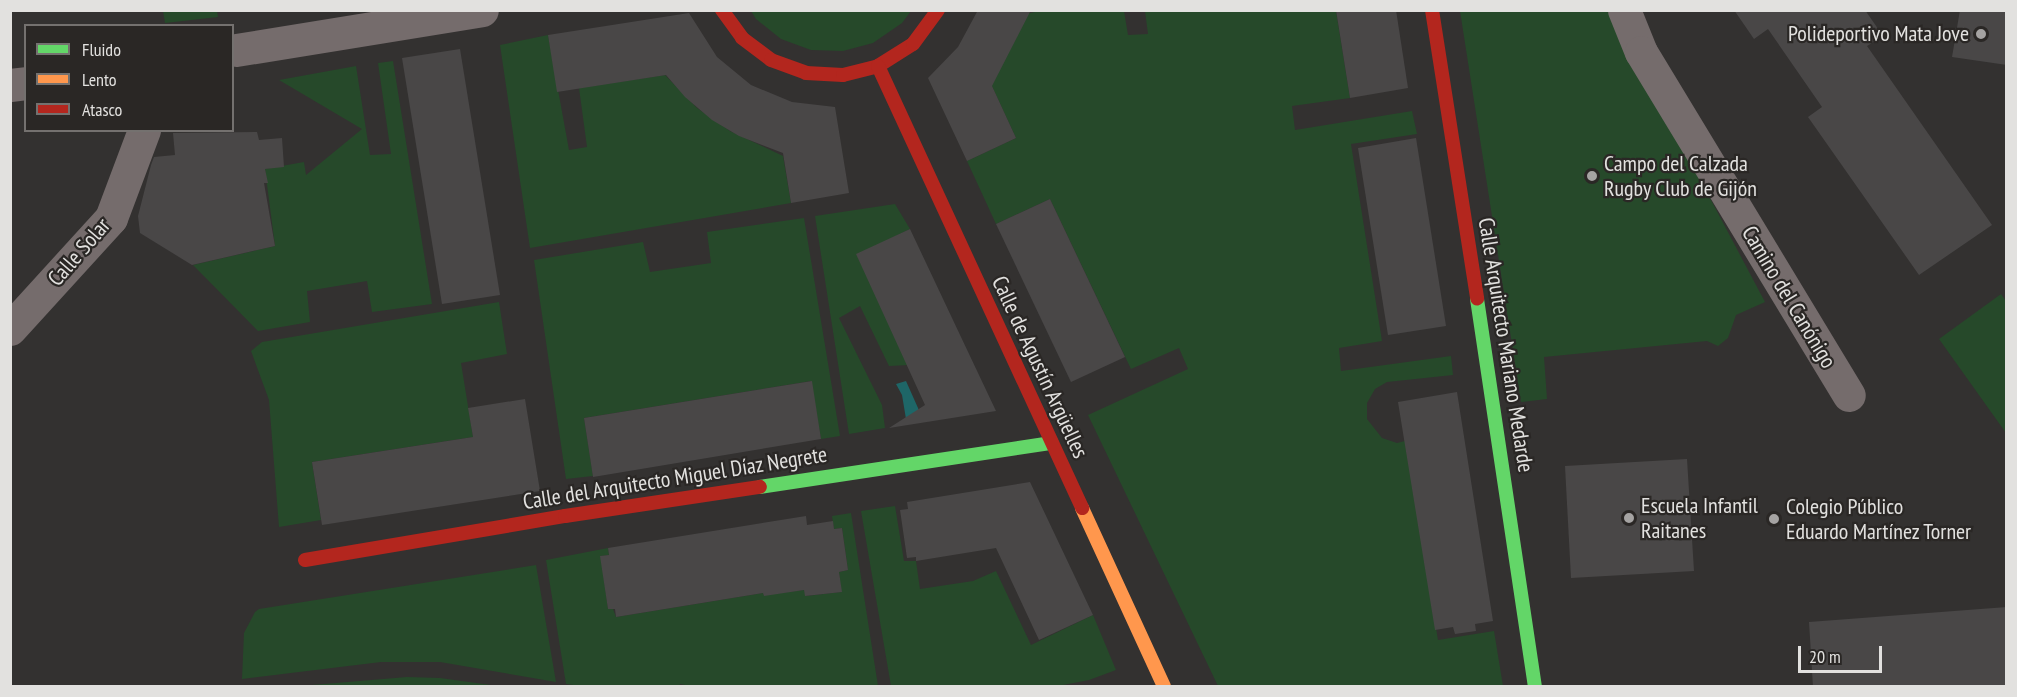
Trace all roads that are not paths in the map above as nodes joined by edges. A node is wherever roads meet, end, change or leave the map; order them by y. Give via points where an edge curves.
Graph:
1 (482, 10) edge
2 (722, 10) edge
3 (938, 10) edge
4 (1432, 10) edge
5 (1624, 10) edge
6 (236, 50) dead end
7 (878, 66) junction
8 (143, 132) edge
9 (10, 329) edge
10 (1849, 395) dead end
11 (1052, 443) junction
12 (305, 560) dead end
13 (1164, 687) edge
14 (1535, 687) edge

1 - 6 street
2 - 7 street via 742,38 771,60 806,73 843,75
3 - 7 street via 913,44
4 - 14 street, Calle Arquitecto Mariano Medarde
5 - 10 street, Camino del Canónigo via 1641,52
7 - 11 street, Calle de Agustín Argüelles
8 - 9 street, Calle Solar via 111,218
11 - 12 street, Calle del Arquitecto Miguel Díaz Negrete via 557,517
11 - 13 street, Calle de Agustín Argüelles

